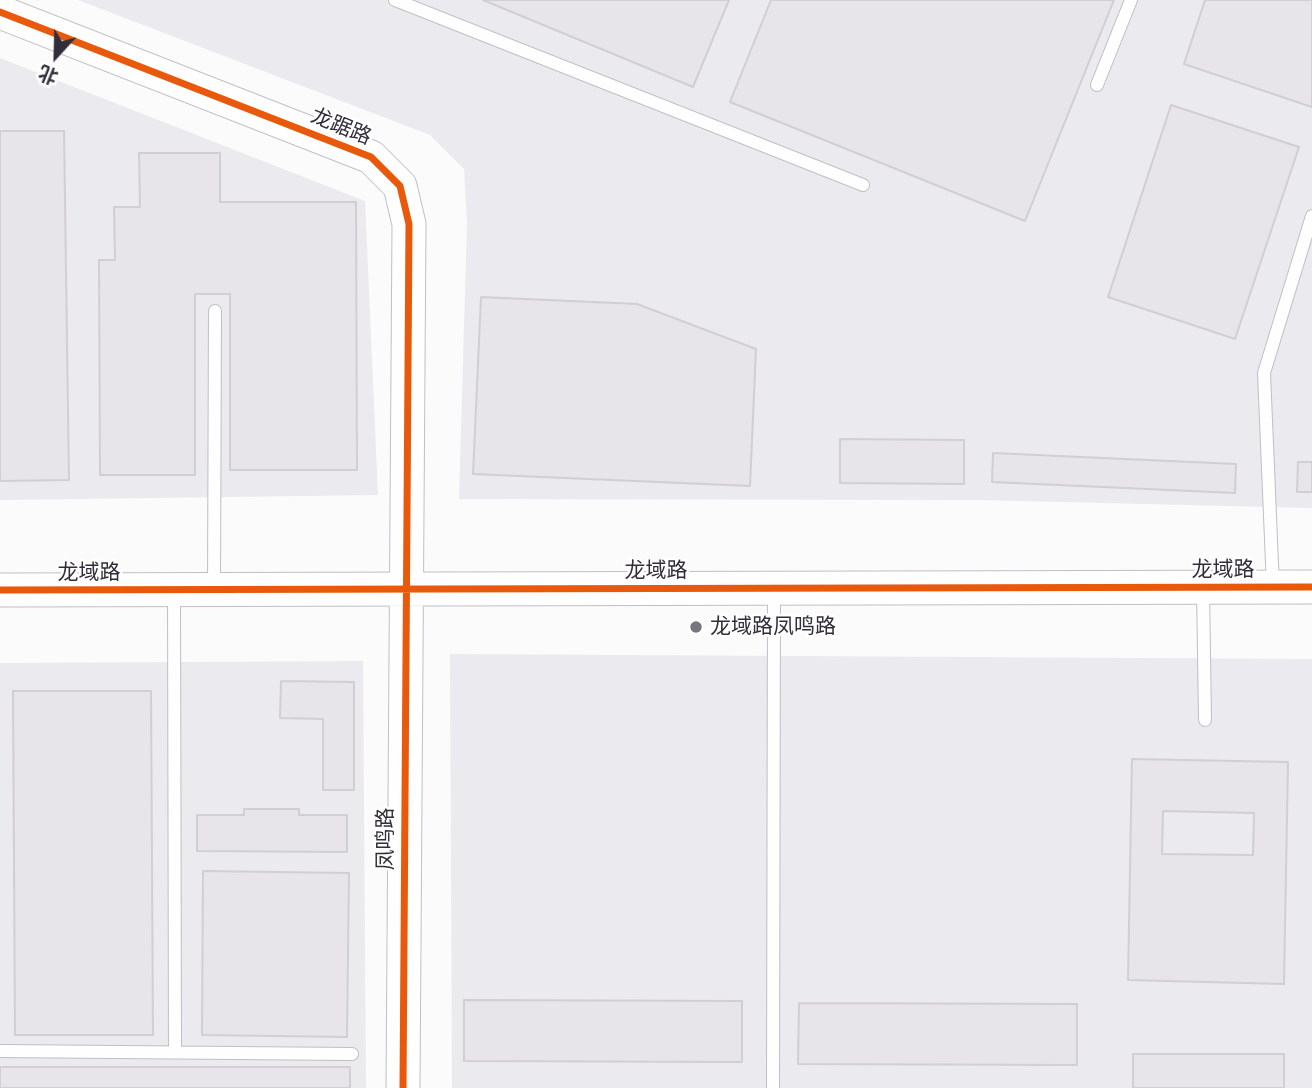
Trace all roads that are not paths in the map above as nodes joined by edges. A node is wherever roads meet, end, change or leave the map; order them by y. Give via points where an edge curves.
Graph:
1 (395, 0) edge
2 (1131, 0) edge
3 (0, 12) edge
4 (1097, 85) dead end
5 (863, 185) dead end
6 (1312, 216) edge
7 (215, 311) dead end
8 (1203, 587) junction
9 (1273, 587) junction
10 (1312, 587) edge
11 (774, 588) junction
12 (0, 590) edge
13 (174, 590) junction
14 (214, 590) junction
15 (404, 590) junction
16 (1205, 720) dead end
17 (0, 1051) edge
18 (175, 1052) junction
19 (352, 1054) dead end
20 (402, 1088) edge
21 (774, 1088) edge

1 - 5 lane
2 - 4 lane
3 - 15 street, 龙踞路 via 371,157 400,186 409,224
6 - 9 lane via 1264,373
7 - 14 lane
8 - 9 street, 龙域路
8 - 11 street, 龙域路
8 - 16 lane
9 - 10 street, 龙域路
11 - 15 street, 龙域路
11 - 21 lane
12 - 13 street, 龙域路
13 - 14 street, 龙域路
13 - 18 lane
14 - 15 street, 龙域路
15 - 20 street, 凤鸣路
17 - 18 lane
18 - 19 lane

